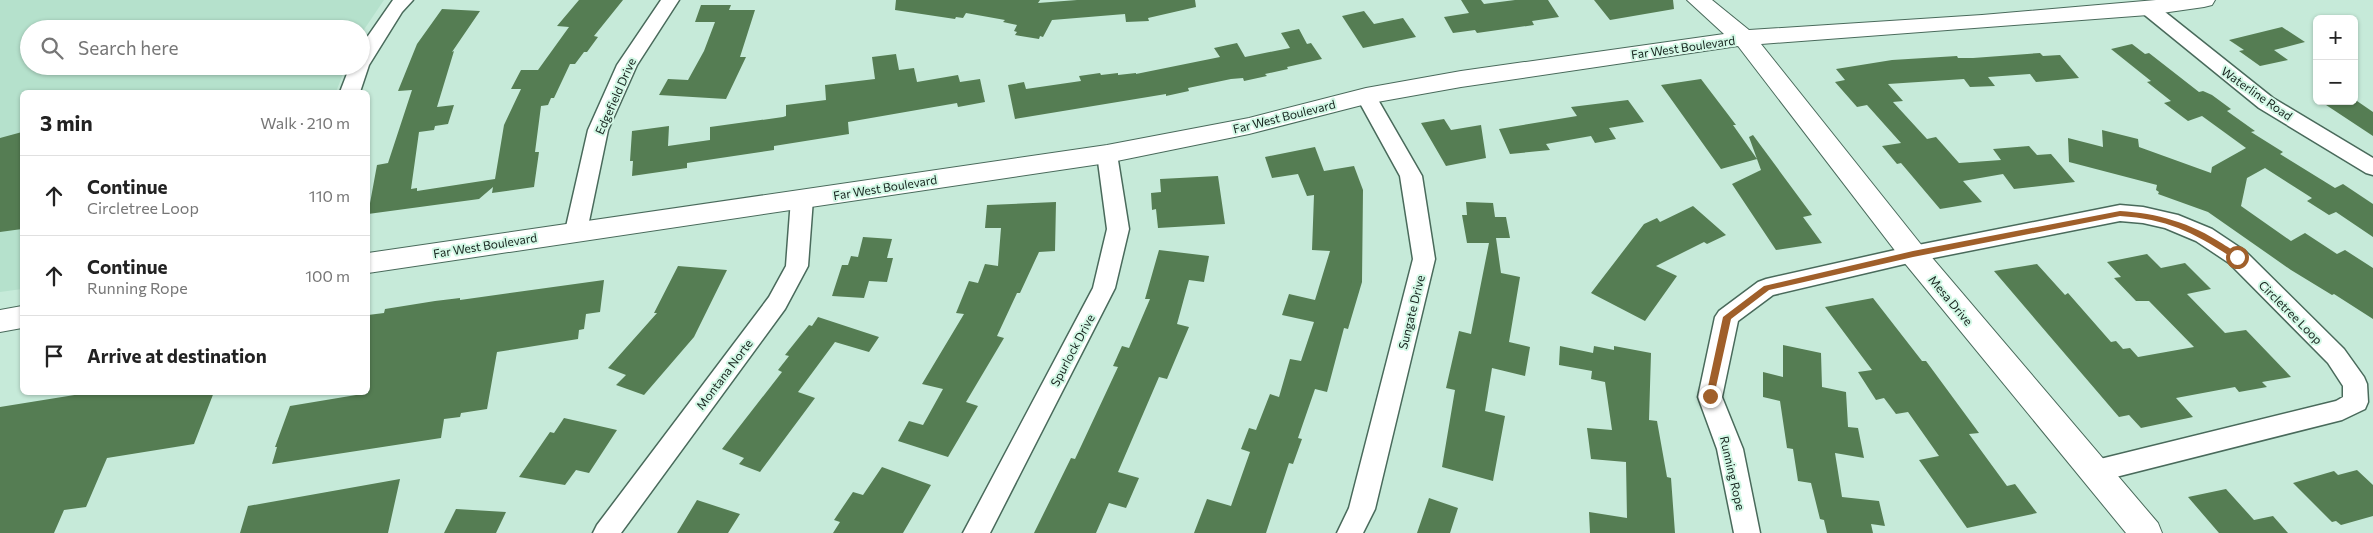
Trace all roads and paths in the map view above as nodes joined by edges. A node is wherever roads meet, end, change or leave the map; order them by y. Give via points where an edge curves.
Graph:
1 (404, 0) edge
2 (670, 0) edge
3 (1698, 0) edge
4 (2204, 0) edge
5 (2148, 8) junction
6 (1744, 38) junction
7 (370, 48) edge
8 (357, 75) edge
9 (351, 90) edge
10 (1366, 96) junction
11 (1107, 154) junction
12 (2373, 168) edge
13 (802, 199) junction
14 (576, 231) junction
15 (1913, 254) junction
16 (370, 262) edge
17 (20, 317) edge
18 (0, 321) edge
19 (2096, 471) junction
20 (606, 533) edge
21 (976, 533) edge
22 (1350, 533) edge
23 (1747, 533) edge
24 (2146, 533) edge

1 - 7 street via 395,8
2 - 14 street, Edgefield Drive via 627,65 598,130
3 - 6 street, Mesa Drive
4 - 5 street, Far West Boulevard
5 - 6 street, Far West Boulevard
5 - 12 street, Waterline Road via 2266,103
6 - 10 street, Far West Boulevard
6 - 15 street, Mesa Drive
8 - 9 street
10 - 11 street, Far West Boulevard via 1249,126
10 - 22 street, Sungate Drive via 1411,176 1424,259 1362,509
11 - 13 street, Far West Boulevard
11 - 21 street, Spurlock Drive via 1118,228 1104,288
13 - 14 street, Far West Boulevard
13 - 20 street, Montana Norte via 797,266 777,303
14 - 16 street, Far West Boulevard
15 - 19 street, Mesa Drive
15 - 19 street, Circletree Loop via 2120,213 2170,221 2204,235 2237,257 2336,356 2355,384 2356,402 2342,410
15 - 23 street, Running Rope via 1766,288 1728,317 1710,396 1730,449
17 - 18 street
19 - 24 street, Mesa Drive

